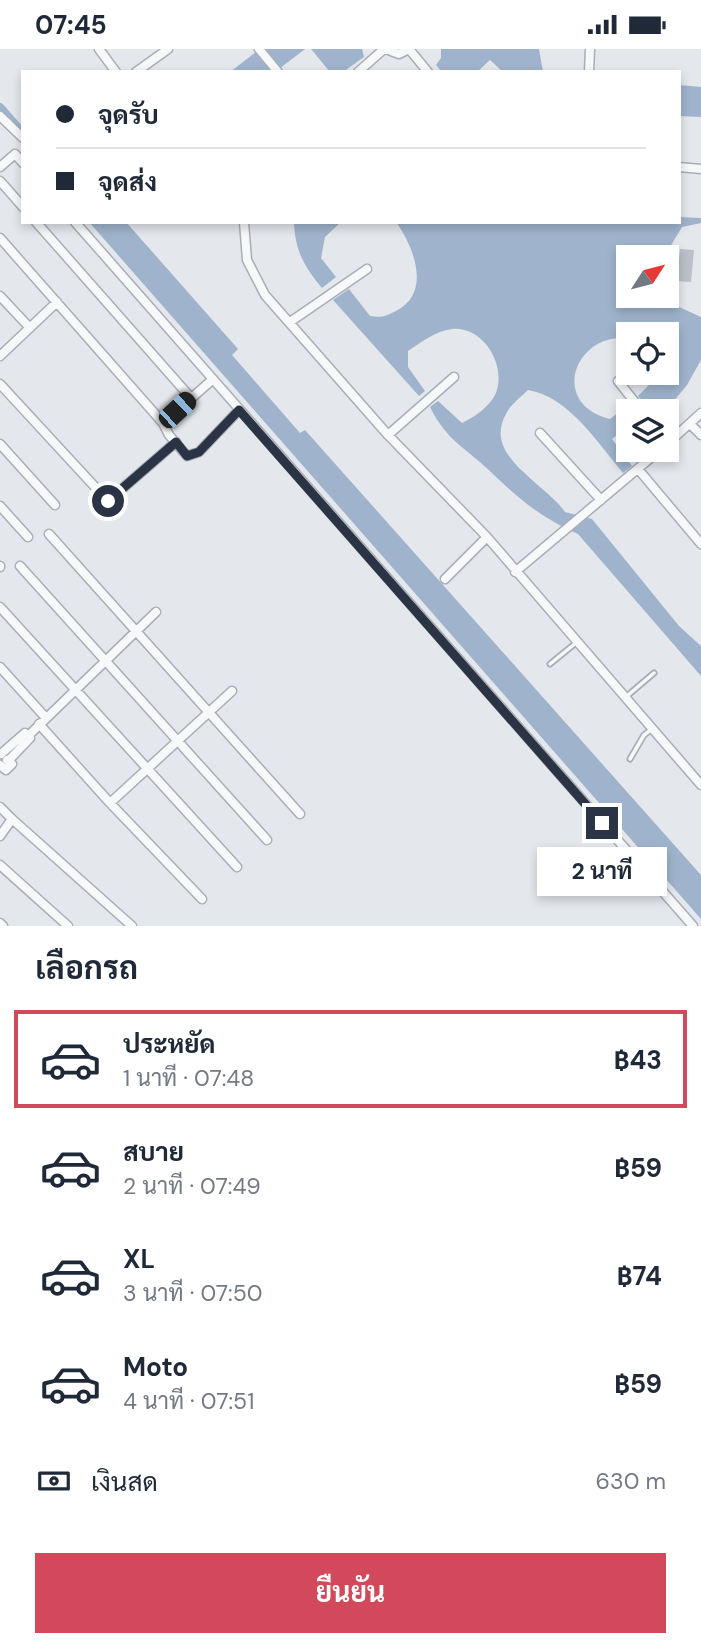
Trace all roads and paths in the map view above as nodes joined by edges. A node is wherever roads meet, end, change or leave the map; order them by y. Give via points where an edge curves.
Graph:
1 (99, 49) edge
2 (168, 49) edge
3 (258, 49) edge
4 (385, 49) edge
5 (409, 49) edge
6 (590, 49) edge
7 (115, 70) edge
8 (139, 70) edge
9 (276, 70) edge
10 (360, 70) edge
11 (426, 70) edge
12 (589, 70) edge
13 (0, 116) edge
14 (21, 136) edge
15 (21, 161) edge
16 (0, 167) edge
17 (681, 167) edge
18 (701, 169) edge
19 (1, 184) edge
20 (21, 205) edge
21 (38, 224) edge
22 (77, 224) edge
23 (244, 224) edge
24 (0, 238) edge
25 (367, 269) dead end
26 (0, 296) edge
27 (57, 302) junction
28 (290, 322) junction
29 (30, 328) junction
30 (0, 356) edge
31 (454, 377) dead end
32 (212, 380) junction
33 (0, 384) edge
34 (621, 385) edge
35 (191, 398) junction
36 (632, 399) edge
37 (239, 410) junction
38 (701, 413) edge
39 (163, 423) junction
40 (690, 424) junction
41 (540, 433) dead end
42 (679, 434) edge
43 (388, 435) junction
44 (701, 435) edge
45 (176, 442) junction
46 (0, 444) edge
47 (646, 462) edge
48 (638, 469) junction
49 (601, 500) junction
50 (55, 505) dead end
51 (0, 506) edge
52 (49, 534) dead end
53 (28, 537) dead end
54 (487, 537) junction
55 (701, 544) edge
56 (20, 566) dead end
57 (515, 572) junction
58 (445, 579) dead end
59 (0, 607) edge
60 (156, 612) dead end
61 (136, 631) junction
62 (577, 642) junction
63 (105, 661) junction
64 (550, 664) dead end
65 (1, 670) edge
66 (654, 673) dead end
67 (75, 690) junction
68 (232, 691) dead end
69 (625, 698) junction
70 (208, 713) junction
71 (46, 718) junction
72 (39, 725) junction
73 (652, 729) junction
74 (178, 741) junction
75 (2, 758) edge
76 (630, 759) dead end
77 (148, 768) junction
78 (701, 785) edge
79 (110, 803) junction
80 (0, 807) edge
81 (300, 814) dead end
82 (12, 818) junction
83 (0, 836) edge
84 (267, 840) dead end
85 (0, 865) edge
86 (237, 867) dead end
87 (202, 899) dead end
88 (68, 926) edge
89 (132, 926) edge
90 (692, 926) edge

1 - 7 street
2 - 8 street
3 - 9 street
4 - 5 street via 399,54
4 - 10 street
5 - 11 street
6 - 12 street
13 - 14 street
15 - 16 street via 15,154
17 - 18 street
19 - 20 street
21 - 35 street
22 - 32 street
23 - 28 street via 247,260 265,295
24 - 27 street
25 - 28 street
26 - 29 street
27 - 29 street
27 - 39 street
28 - 43 street
29 - 30 street
31 - 43 street
32 - 35 street
32 - 37 street
33 - 45 street via 108,501
34 - 36 street
35 - 39 street
37 - 45 street via 199,452 187,456
37 - 90 street
38 - 40 street
39 - 45 street
40 - 42 street
40 - 44 street
41 - 49 street
43 - 54 street
46 - 50 street
47 - 48 street
48 - 49 street
48 - 55 street
49 - 57 street
51 - 53 street
52 - 61 street
54 - 57 street
54 - 58 street
56 - 63 street
57 - 62 street
59 - 67 street
60 - 61 street
61 - 63 street
61 - 70 street
62 - 64 lane
62 - 69 street
63 - 67 street
63 - 74 street
65 - 71 street
66 - 69 lane
67 - 71 street
67 - 77 street
68 - 70 street
69 - 73 street
70 - 74 street
70 - 81 street
71 - 72 street
72 - 75 street
72 - 79 street
73 - 76 lane
73 - 78 street
74 - 77 street
74 - 84 street
77 - 79 street
77 - 86 street
79 - 87 street
80 - 82 street
82 - 83 street
82 - 89 street
85 - 88 street

